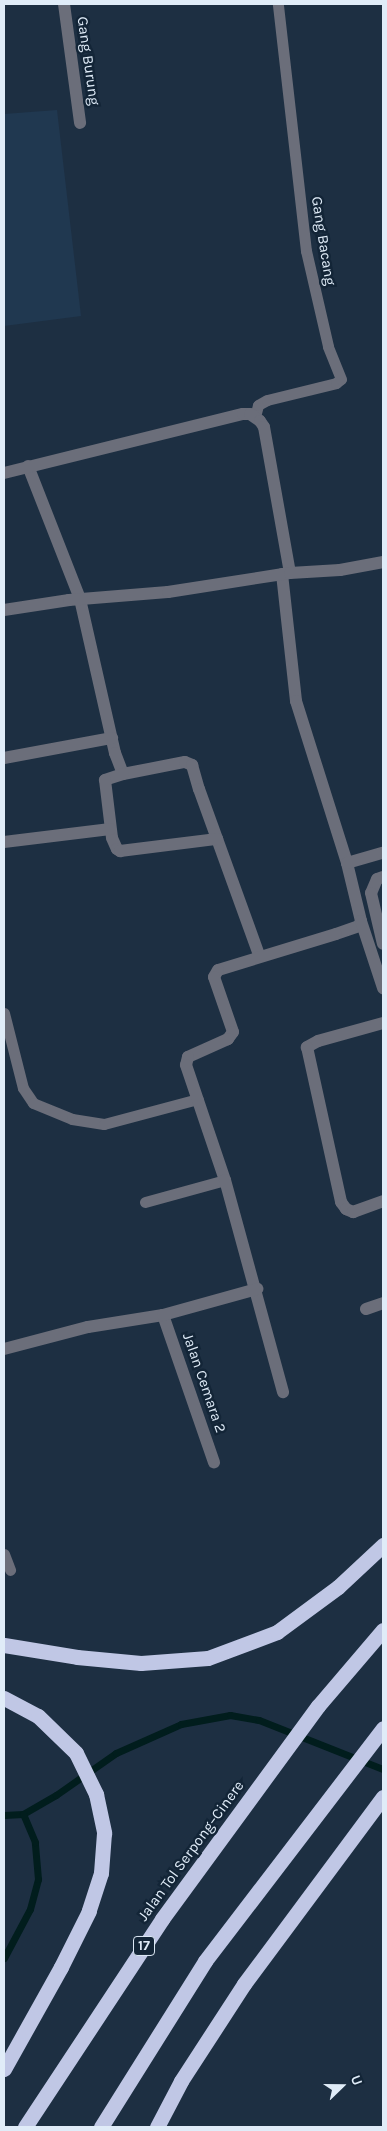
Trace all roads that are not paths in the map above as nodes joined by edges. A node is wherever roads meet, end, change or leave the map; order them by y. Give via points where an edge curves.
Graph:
1 (64, 4) edge
2 (278, 4) edge
3 (80, 123) dead end
4 (255, 417) junction
5 (28, 466) junction
6 (4, 473) edge
7 (383, 562) edge
8 (286, 574) junction
9 (80, 600) junction
10 (4, 610) edge
11 (112, 738) junction
12 (4, 758) edge
13 (123, 774) junction
14 (110, 829) junction
15 (217, 839) junction
16 (4, 842) edge
17 (383, 852) edge
18 (347, 863) junction
19 (383, 877) edge
20 (361, 920) junction
21 (383, 944) edge
22 (259, 956) junction
23 (383, 988) edge
24 (4, 1013) edge
25 (383, 1023) edge
26 (198, 1100) junction
27 (225, 1180) junction
28 (383, 1201) edge
29 (145, 1202) dead end
30 (257, 1289) junction
31 (383, 1303) edge
32 (366, 1309) dead end
33 (163, 1315) junction
34 (4, 1349) edge
35 (284, 1392) dead end
36 (214, 1462) dead end
37 (383, 1545) edge
38 (4, 1554) edge
39 (10, 1570) dead end
40 (383, 1630) edge
41 (4, 1644) edge
42 (4, 1698) edge
43 (380, 1732) edge
44 (383, 1797) edge
45 (4, 2069) edge
46 (25, 2127) edge
47 (101, 2127) edge
48 (157, 2127) edge

1 - 3 street, Gang Burung
2 - 4 lane, Gang Bacang via 306,251 328,346 341,379 267,400 258,405
4 - 5 street via 244,414
4 - 8 street via 264,427
5 - 6 street
5 - 9 street
7 - 8 street via 340,570
8 - 9 street via 168,592
8 - 18 street via 296,701
9 - 10 street
9 - 11 street
11 - 12 street
11 - 13 street
13 - 14 street via 105,780
13 - 15 street via 192,765
14 - 15 street via 114,845 120,851
14 - 16 street
15 - 22 street
17 - 18 street
18 - 20 street
19 - 21 street via 378,879 371,892
20 - 22 street via 359,926
20 - 23 street
22 - 26 street via 215,973 233,1032 228,1039 188,1056 186,1065
24 - 26 lane via 23,1088 33,1103 72,1119 104,1124
25 - 28 street via 307,1047 341,1202 354,1212
26 - 27 street
27 - 29 lane
27 - 30 street
30 - 33 street
30 - 35 street
31 - 32 street
33 - 34 street via 88,1327
33 - 36 street, Jalan Cemara 2
37 - 41 highway via 338,1587 277,1632 208,1658 142,1663 77,1657
38 - 39 lane
40 - 46 highway, Jalan Tol Serpong–Cinere / 17 via 318,1706 162,1919
42 - 45 highway via 38,1716 76,1754 96,1794 104,1834 101,1873 89,1911
43 - 47 highway via 205,1961
44 - 48 highway via 244,1984 181,2081

